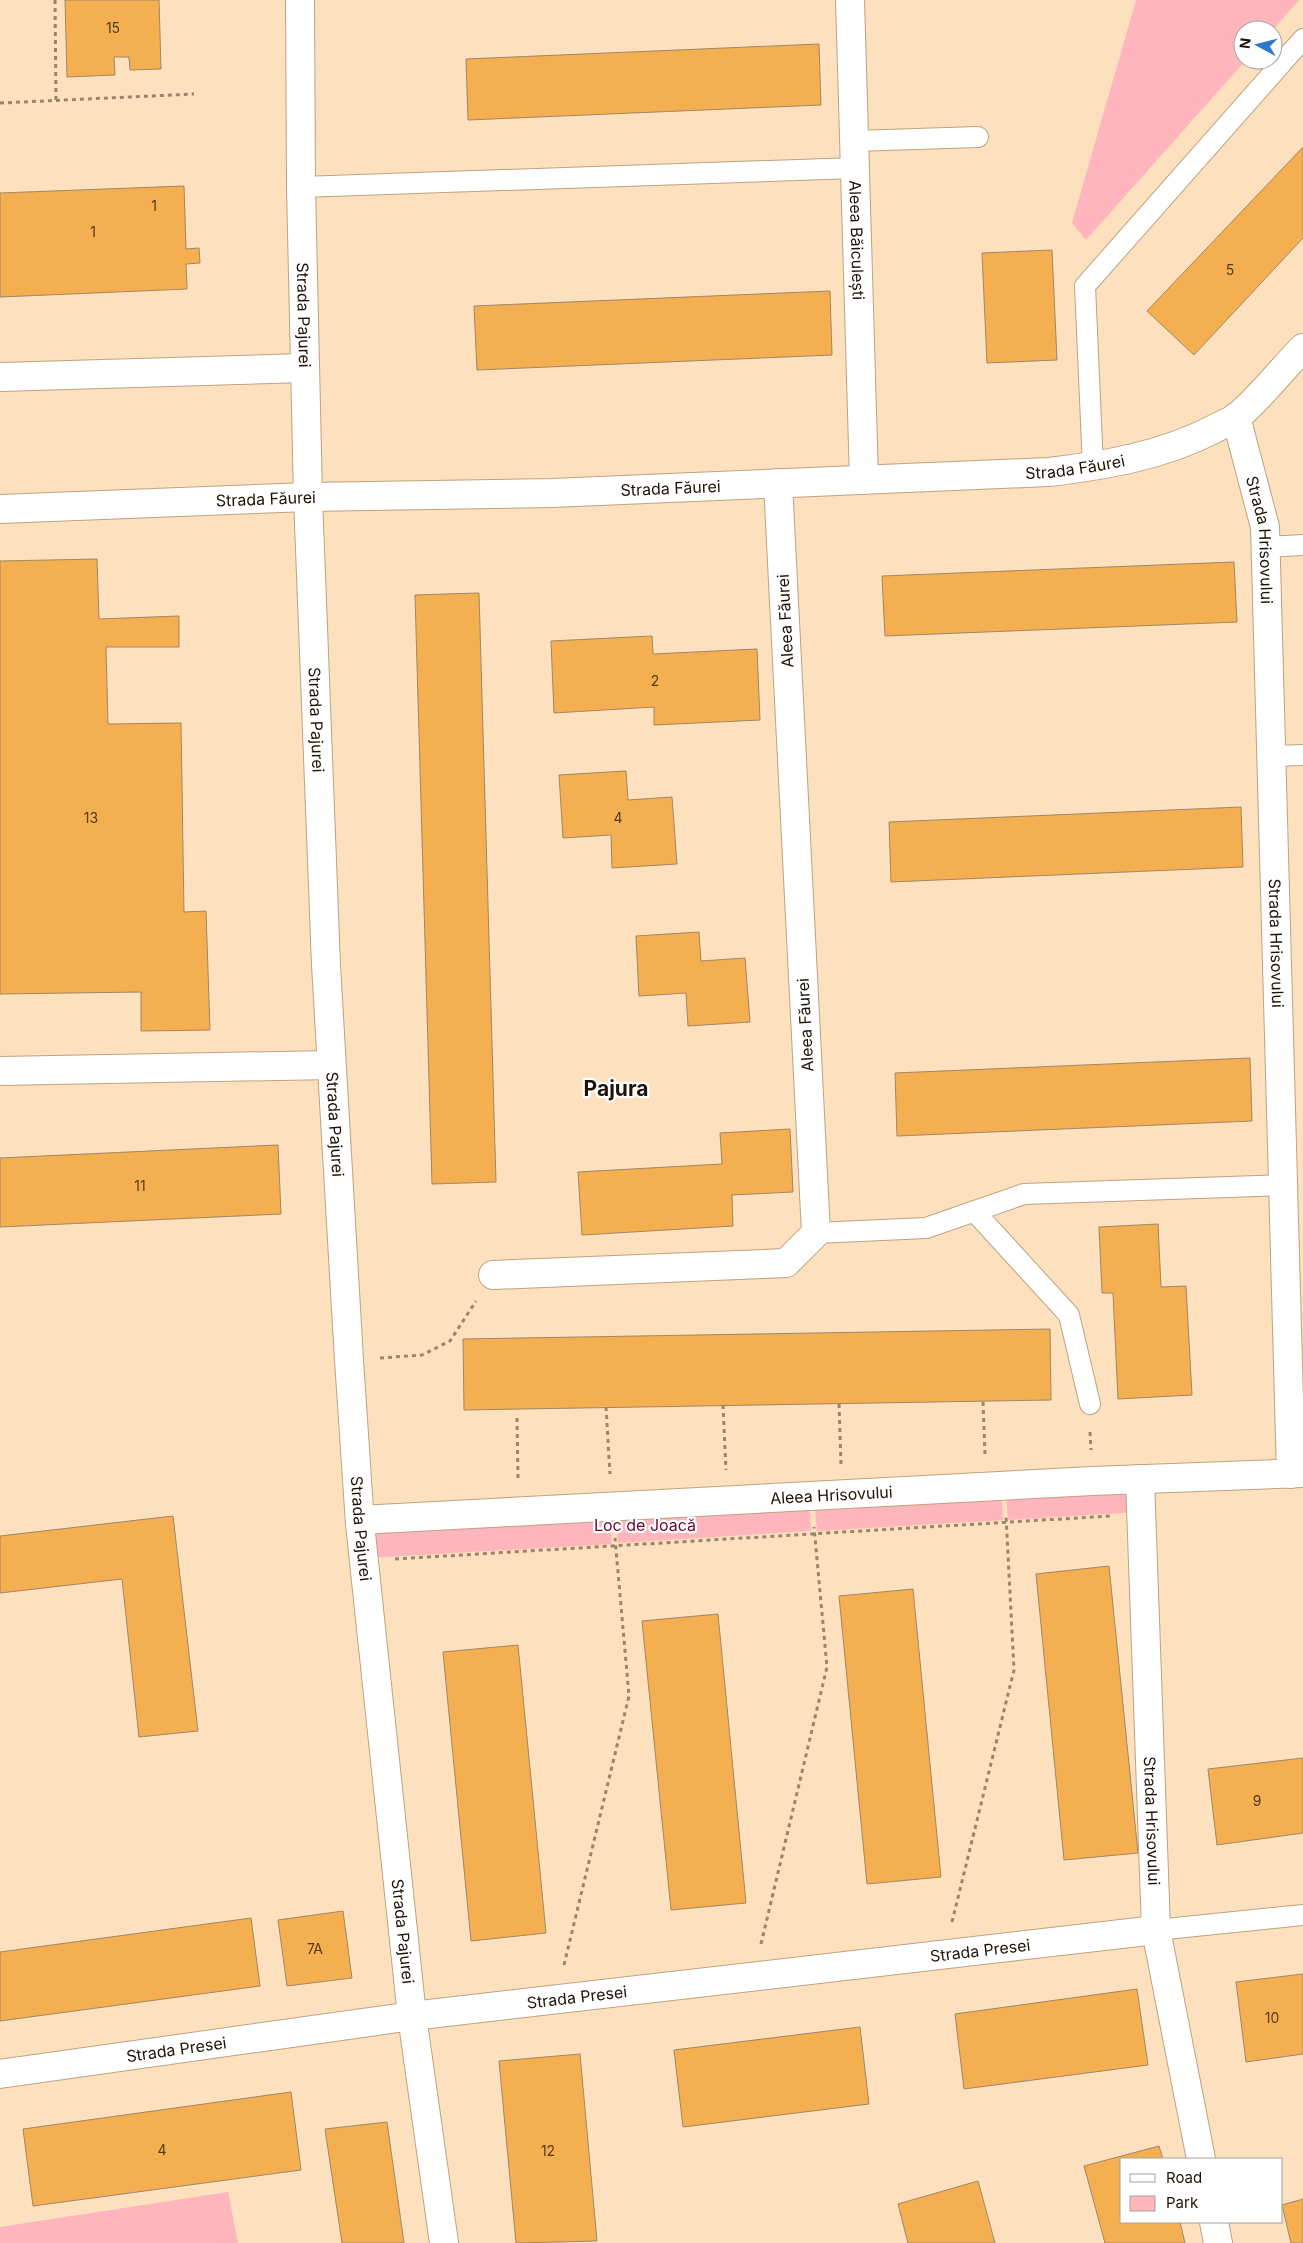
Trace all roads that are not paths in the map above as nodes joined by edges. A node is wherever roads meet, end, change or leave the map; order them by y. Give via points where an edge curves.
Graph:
1 (300, 0) edge
2 (850, 0) edge
3 (1303, 39) edge
4 (978, 137) dead end
5 (854, 141) junction
6 (855, 168) junction
7 (301, 187) junction
8 (1303, 348) edge
9 (304, 368) junction
10 (0, 377) edge
11 (1236, 418) junction
12 (1093, 466) junction
13 (864, 480) junction
14 (778, 483) junction
15 (308, 498) junction
16 (0, 509) edge
17 (1303, 545) edge
18 (1265, 547) junction
19 (1303, 755) edge
20 (1272, 756) junction
21 (331, 1065) junction
22 (0, 1071) edge
23 (1293, 1146) edge
24 (1284, 1185) junction
25 (974, 1211) junction
26 (816, 1233) junction
27 (493, 1275) road end
28 (1090, 1404) road end
29 (1297, 1473) edge
30 (1140, 1479) junction
31 (360, 1520) junction
32 (1303, 1915) edge
33 (1156, 1930) junction
34 (412, 2016) junction
35 (0, 2074) edge
36 (1201, 2158) edge
37 (1214, 2223) edge
38 (444, 2243) edge
39 (1218, 2243) edge

1 - 7 street, Strada Pajurei
2 - 5 street, Aleea Băiculești
3 - 12 lane via 1085,286
4 - 5 lane
5 - 6 street, Aleea Băiculești
6 - 7 lane
6 - 13 street, Aleea Băiculești
7 - 9 street, Strada Pajurei
8 - 11 street, Strada Făurei
9 - 10 street
9 - 15 street, Strada Pajurei
11 - 12 street, Strada Făurei via 1170,448
11 - 18 street, Strada Hrisovului via 1265,527
12 - 13 street, Strada Făurei via 1049,472
13 - 14 street, Strada Făurei
14 - 15 street, Strada Făurei via 552,493
14 - 26 street, Aleea Făurei
15 - 16 street, Strada Făurei
15 - 21 street, Strada Pajurei
17 - 18 lane
18 - 20 street, Strada Hrisovului
19 - 20 lane
20 - 23 street, Strada Hrisovului
21 - 22 street
21 - 31 street, Strada Pajurei
23 - 24 street, Strada Hrisovului
24 - 25 lane via 1024,1194
24 - 29 street, Strada Hrisovului
25 - 26 lane via 926,1228
25 - 28 lane via 1069,1315
26 - 27 street via 786,1263
29 - 30 street, Aleea Hrisovului
30 - 31 street, Aleea Hrisovului
30 - 33 street, Strada Hrisovului
31 - 34 street, Strada Pajurei
32 - 33 lane
33 - 34 street, Strada Presei
33 - 36 street, Strada Hrisovului
34 - 35 street, Strada Presei
34 - 38 street, Strada Pajurei
37 - 39 street

